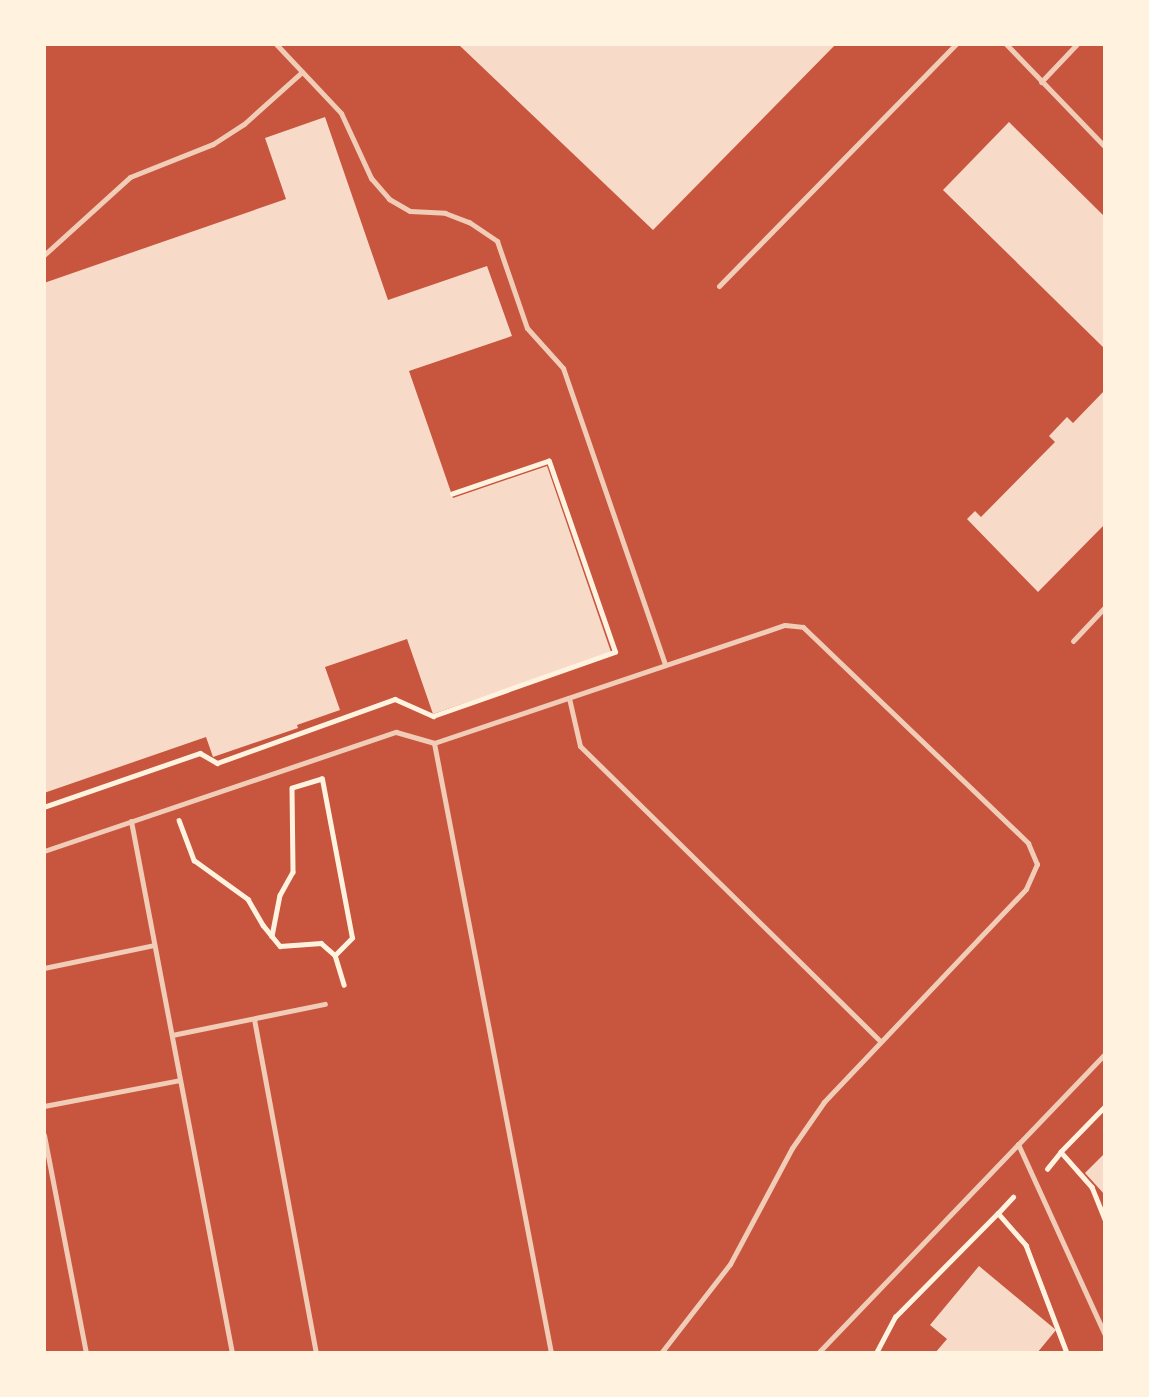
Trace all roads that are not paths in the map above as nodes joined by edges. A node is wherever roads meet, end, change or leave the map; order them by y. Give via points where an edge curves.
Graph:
1 (276, 44) edge
2 (956, 44) edge
3 (1006, 44) edge
4 (1077, 44) edge
5 (302, 72) junction
6 (1041, 82) junction
7 (1105, 147) edge
8 (44, 255) edge
9 (719, 286) dead end
10 (1105, 607) edge
11 (1073, 641) dead end
12 (666, 665) junction
13 (569, 698) junction
14 (434, 743) junction
15 (131, 821) junction
16 (44, 851) edge
17 (154, 945) junction
18 (44, 968) edge
19 (325, 1004) dead end
20 (254, 1019) junction
21 (172, 1035) junction
22 (879, 1040) junction
23 (1105, 1054) edge
24 (180, 1080) junction
25 (44, 1106) edge
26 (44, 1135) edge
27 (1018, 1144) junction
28 (1105, 1335) edge
29 (86, 1353) edge
30 (232, 1353) edge
31 (317, 1353) edge
32 (551, 1353) edge
33 (661, 1353) edge
34 (818, 1353) edge

1 - 5 lane
2 - 9 lane
3 - 6 lane
4 - 6 lane
5 - 8 lane via 244,124 213,144 130,177
5 - 12 lane via 341,113 371,178 389,200 410,211 445,213 469,222 496,241 527,328 563,368
6 - 7 lane
10 - 11 lane
12 - 13 lane
12 - 22 lane via 786,625 803,627 1028,843 1037,864 1026,889
13 - 14 lane
13 - 22 lane via 580,746
14 - 15 lane via 396,732
14 - 32 lane
15 - 16 lane
15 - 17 lane
17 - 18 lane
17 - 21 lane
19 - 20 lane
20 - 21 lane
20 - 31 lane
21 - 24 lane
22 - 33 lane via 824,1102 792,1148 730,1264
23 - 27 lane
24 - 25 lane
24 - 30 lane
26 - 29 lane
27 - 28 lane
27 - 34 lane

